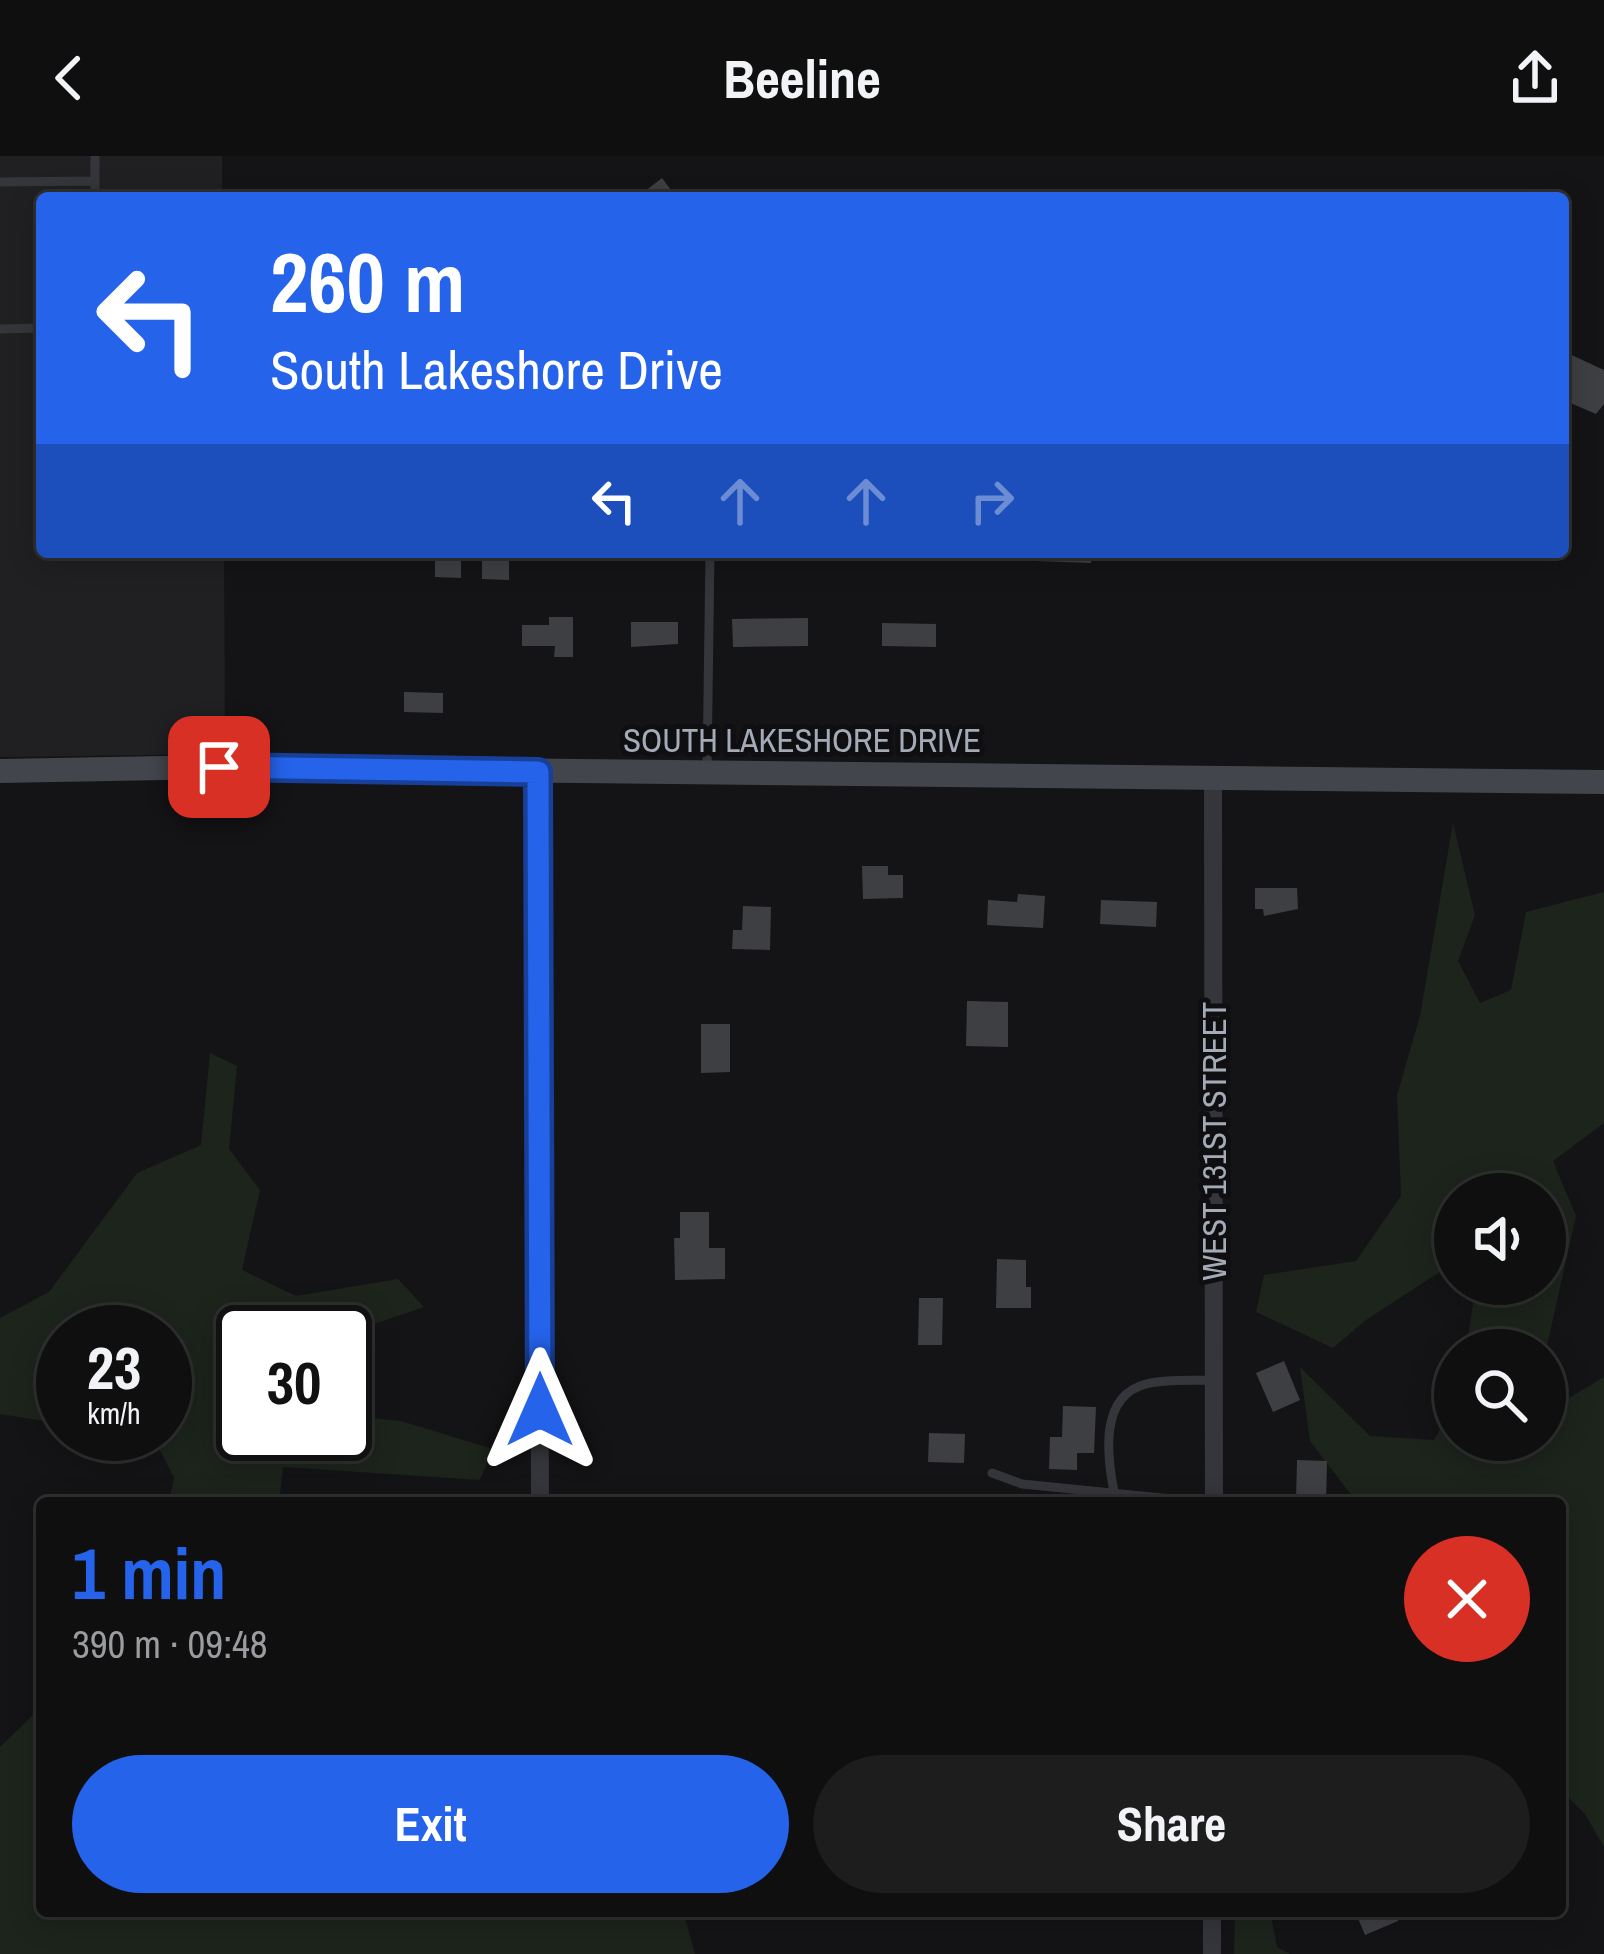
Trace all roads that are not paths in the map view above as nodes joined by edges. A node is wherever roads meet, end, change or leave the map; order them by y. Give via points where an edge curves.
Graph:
1 (95, 156) edge
2 (0, 182) edge
3 (95, 182) junction
4 (95, 192) edge
5 (36, 328) edge
6 (0, 329) edge
7 (710, 558) edge
8 (0, 771) edge
9 (538, 772) junction
10 (707, 772) junction
11 (1213, 778) junction
12 (1604, 782) edge
13 (1214, 1380) junction
14 (992, 1473) dead end
15 (1114, 1492) junction
16 (540, 1497) edge
17 (1138, 1497) edge
18 (1213, 1497) edge
19 (1212, 1917) edge
20 (1212, 1954) edge

1 - 3 lane
2 - 3 lane
3 - 4 lane
5 - 6 lane
7 - 10 lane
8 - 9 street, SOUTH LAKESHORE DRIVE
9 - 10 street, SOUTH LAKESHORE DRIVE
9 - 16 street
10 - 11 street, SOUTH LAKESHORE DRIVE
11 - 12 street, SOUTH LAKESHORE DRIVE
11 - 13 street, WEST 131ST STREET
13 - 15 lane via 1145,1384 1125,1395 1108,1437
13 - 18 street, WEST 131ST STREET
14 - 15 lane via 1022,1484
15 - 17 lane
19 - 20 street

